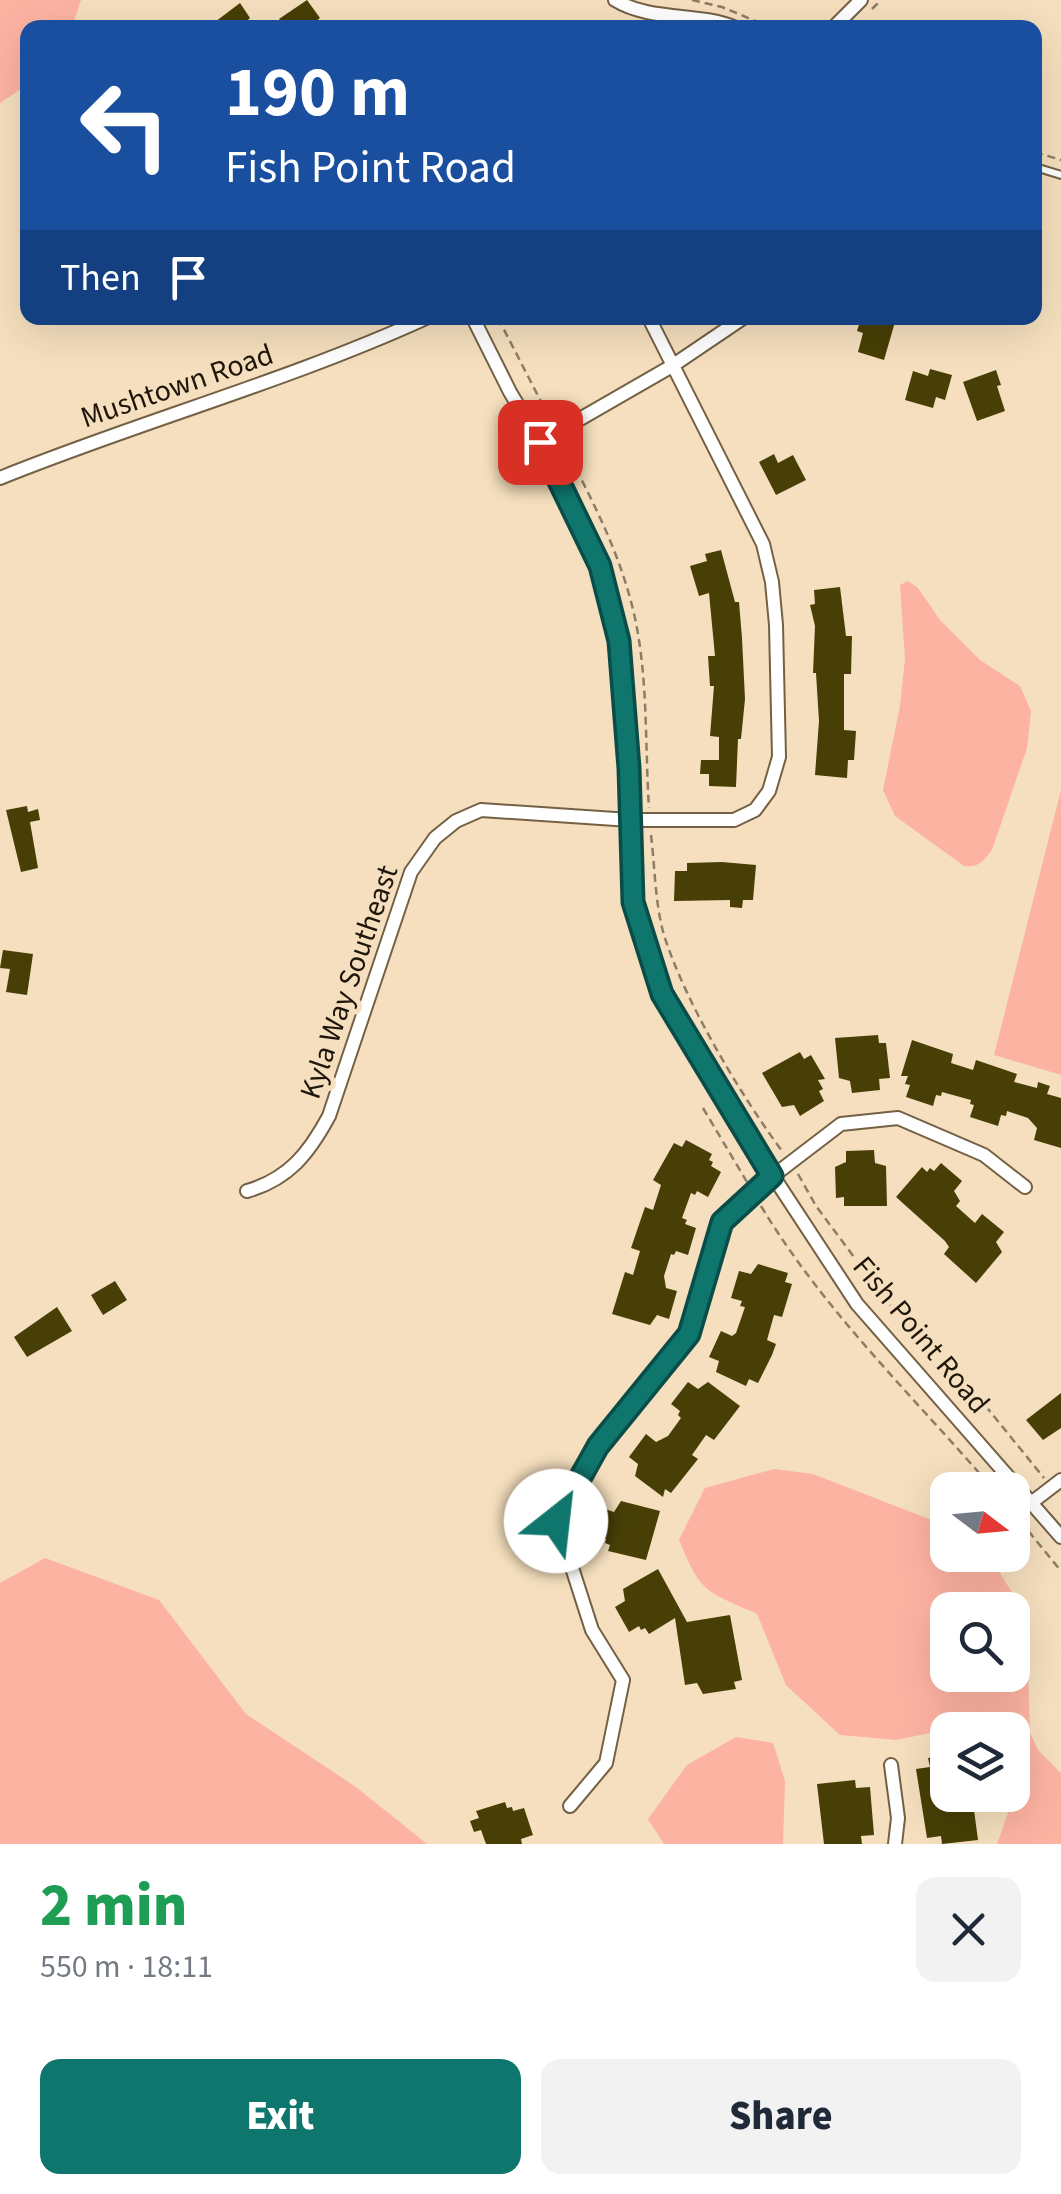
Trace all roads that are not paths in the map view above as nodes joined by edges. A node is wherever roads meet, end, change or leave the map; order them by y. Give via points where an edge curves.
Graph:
1 (616, 0) edge
2 (861, 0) edge
3 (700, 20) edge
4 (842, 20) edge
5 (411, 325) edge
6 (476, 325) edge
7 (652, 325) edge
8 (734, 325) edge
9 (672, 366) junction
10 (540, 442) junction
11 (0, 478) edge
12 (630, 820) junction
13 (772, 1176) junction
14 (1024, 1187) dead end
15 (247, 1191) dead end
16 (1056, 1484) edge
17 (1031, 1503) junction
18 (1061, 1537) edge
19 (891, 1765) dead end
20 (570, 1806) dead end
21 (896, 1844) edge

1 - 3 street
2 - 4 street
5 - 11 street, Mushtown Road
6 - 10 street, Fish Point Road
7 - 9 street, Kyla Way Southeast
8 - 9 street
9 - 10 street
9 - 12 street, Kyla Way Southeast via 762,544 776,625 780,757 756,810 734,820
10 - 12 street, Fish Point Road via 600,566 619,641
12 - 13 street, Fish Point Road via 633,902 662,994
12 - 15 street, Kyla Way Southeast via 481,810 435,838 411,872 329,1116 296,1166
13 - 14 street via 841,1124 898,1118 984,1155
13 - 17 street, Fish Point Road via 856,1304
13 - 20 street via 722,1222 689,1334 598,1446 556,1521 592,1630 623,1680 606,1763
16 - 17 street
17 - 18 street, Fish Point Road
19 - 21 street

